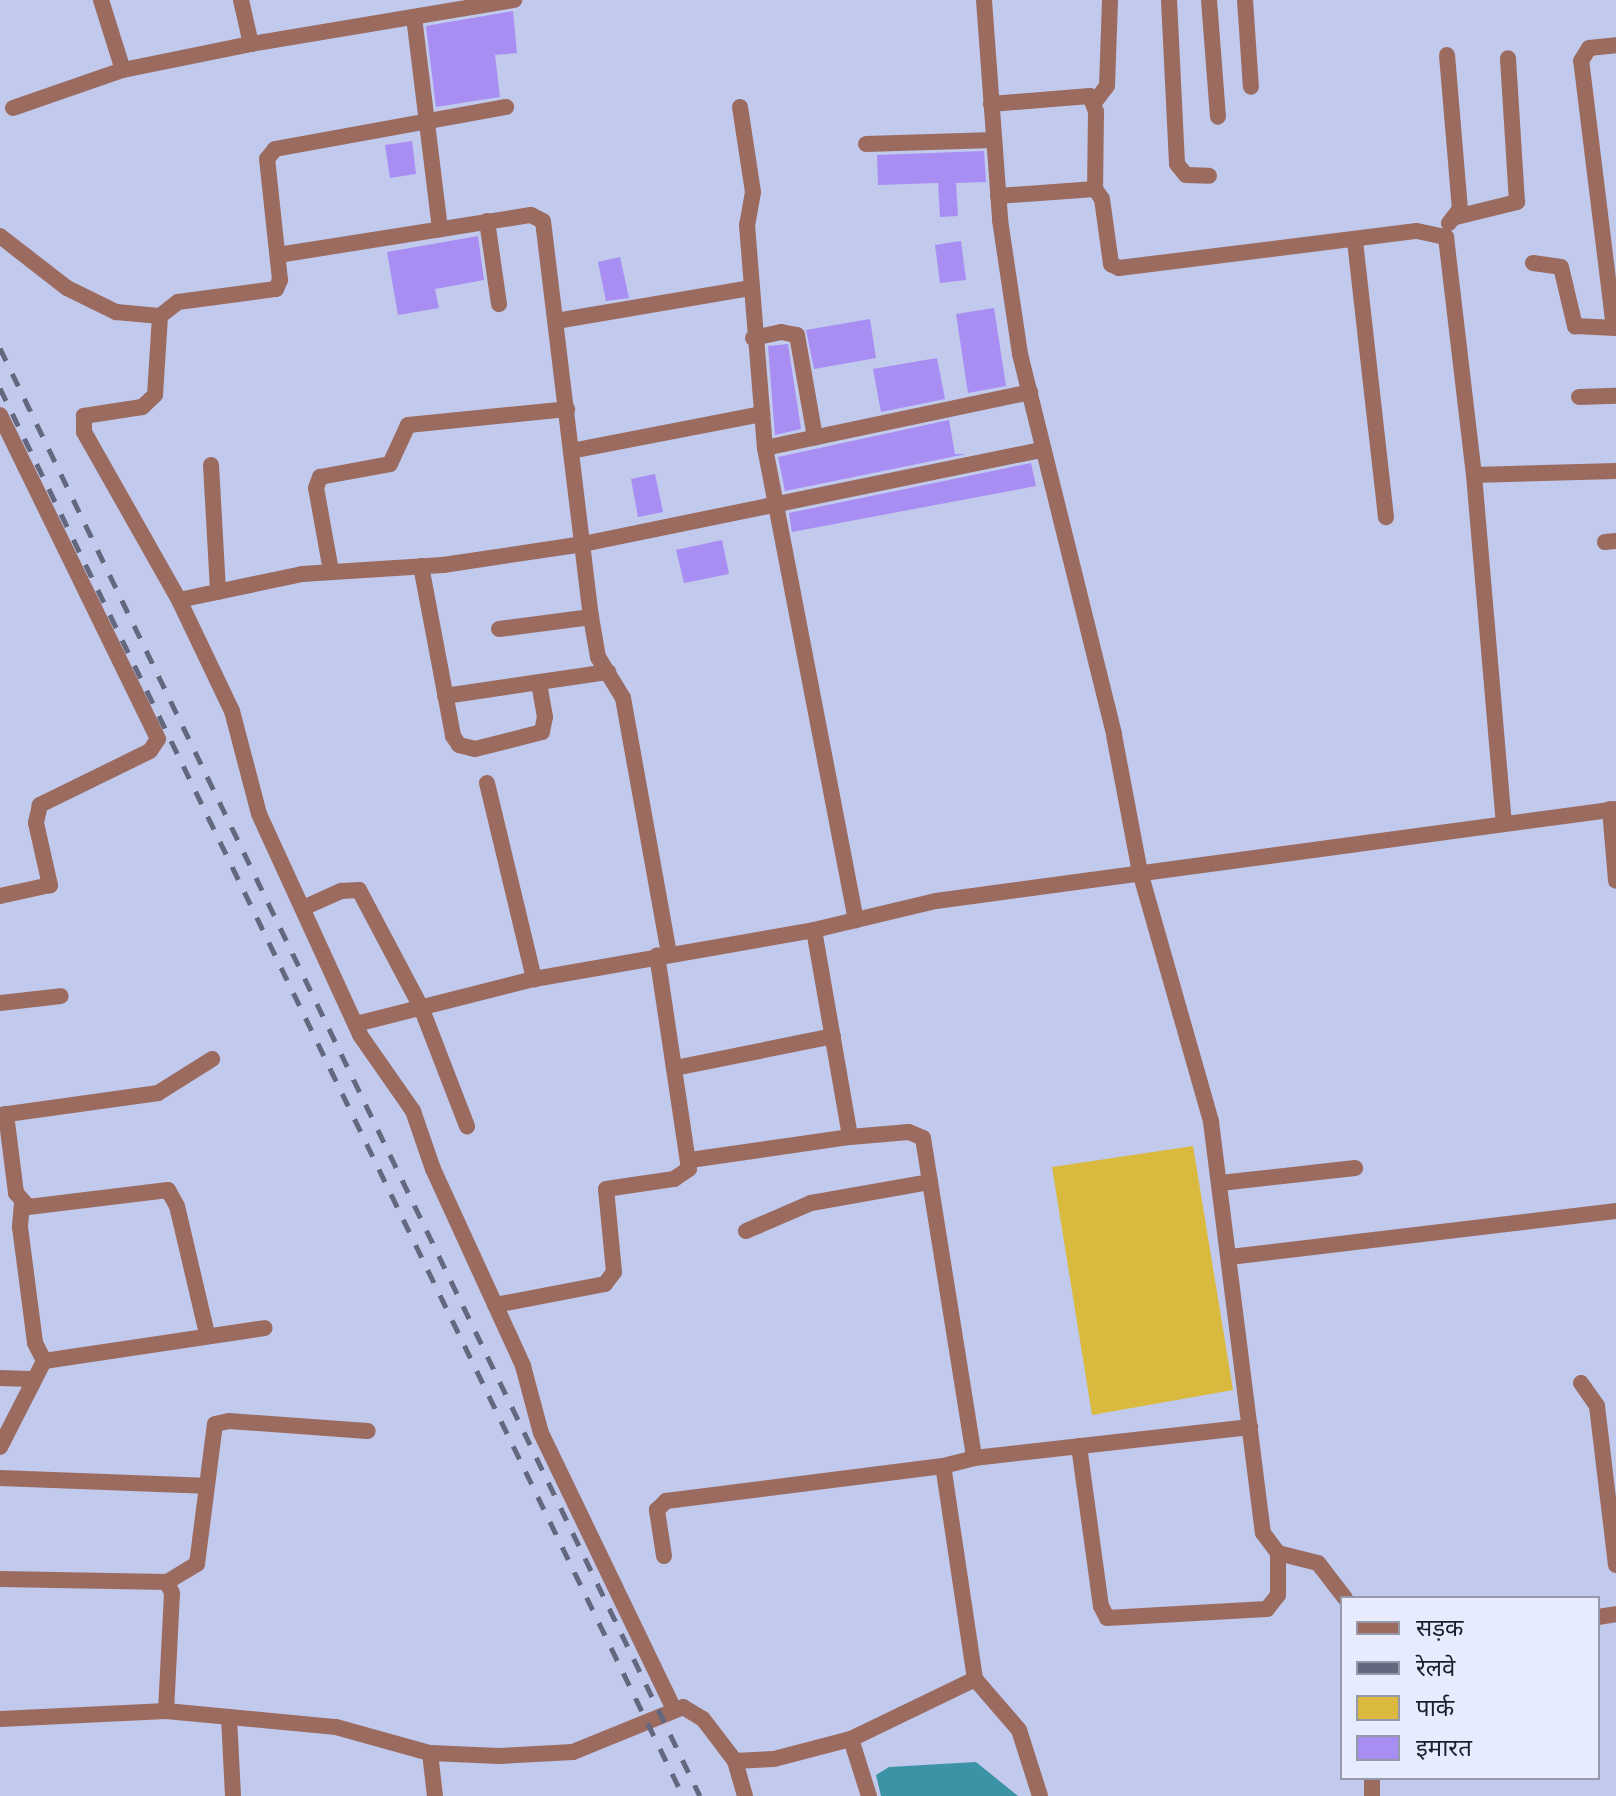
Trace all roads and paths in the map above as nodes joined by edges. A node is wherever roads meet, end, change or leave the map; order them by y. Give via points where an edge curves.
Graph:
1 (101, 0) edge
2 (241, 0) edge
3 (514, 0) edge
4 (984, 0) edge
5 (1110, 0) edge
6 (1169, 0) edge
7 (1209, 0) edge
8 (1245, 0) edge
9 (421, 11) edge
10 (251, 44) junction
11 (1616, 45) edge
12 (1447, 55) dead end
13 (1508, 58) dead end
14 (123, 70) junction
15 (1251, 87) dead end
16 (1094, 103) junction
17 (991, 104) junction
18 (506, 107) dead end
19 (740, 107) dead end
20 (13, 108) dead end
21 (1218, 117) dead end
22 (430, 123) junction
23 (994, 140) junction
24 (866, 144) dead end
25 (1209, 176) dead end
26 (1095, 189) junction
27 (998, 196) junction
28 (1456, 217) junction
29 (487, 221) junction
30 (440, 229) junction
31 (1439, 232) junction
32 (0, 236) edge
33 (1355, 241) junction
34 (278, 255) junction
35 (1533, 263) dead end
36 (751, 288) junction
37 (499, 304) dead end
38 (160, 316) junction
39 (556, 321) junction
40 (1615, 328) edge
41 (753, 338) junction
42 (1030, 392) junction
43 (1616, 396) edge
44 (1579, 397) dead end
45 (567, 409) junction
46 (762, 414) junction
47 (0, 415) edge
48 (815, 437) junction
49 (765, 448) junction
50 (1040, 450) junction
51 (571, 451) junction
52 (211, 465) dead end
53 (1616, 471) edge
54 (1474, 475) junction
55 (776, 503) junction
56 (1386, 517) dead end
57 (583, 544) junction
58 (421, 566) junction
59 (331, 571) junction
60 (218, 592) junction
61 (179, 600) junction
62 (591, 617) junction
63 (499, 629) dead end
64 (608, 672) junction
65 (539, 684) junction
66 (445, 696) junction
67 (487, 783) dead end
68 (1613, 809) edge
69 (1504, 823) junction
70 (1140, 872) junction
71 (1616, 881) edge
72 (0, 896) edge
73 (303, 908) junction
74 (856, 920) junction
75 (814, 930) junction
76 (663, 954) junction
77 (534, 979) junction
78 (61, 996) dead end
79 (0, 1003) edge
80 (421, 1007) junction
81 (356, 1024) junction
82 (833, 1036) junction
83 (212, 1059) dead end
84 (675, 1068) junction
85 (3, 1114) edge
86 (467, 1126) dead end
87 (850, 1137) junction
88 (690, 1160) junction
89 (1355, 1168) dead end
90 (930, 1182) junction
91 (1220, 1183) junction
92 (22, 1203) junction
93 (1616, 1211) edge
94 (746, 1231) dead end
95 (1230, 1257) junction
96 (495, 1305) junction
97 (265, 1328) dead end
98 (207, 1334) junction
99 (44, 1361) junction
100 (0, 1378) edge
101 (30, 1379) junction
102 (1581, 1383) dead end
103 (1250, 1427) junction
104 (368, 1431) dead end
105 (1079, 1446) junction
106 (0, 1447) edge
107 (974, 1458) junction
108 (943, 1466) junction
109 (0, 1478) edge
110 (204, 1486) junction
111 (1278, 1553) junction
112 (664, 1556) dead end
113 (1616, 1565) edge
114 (0, 1579) edge
115 (167, 1582) junction
116 (1343, 1596) edge
117 (975, 1679) junction
118 (674, 1709) junction
119 (166, 1711) junction
120 (229, 1717) junction
121 (0, 1719) edge
122 (851, 1739) junction
123 (430, 1753) junction
124 (735, 1761) junction
125 (233, 1796) edge
126 (435, 1796) edge
127 (745, 1796) edge
128 (869, 1796) edge
129 (1040, 1796) edge

1 - 14 street
2 - 10 street
3 - 9 street
4 - 17 street
5 - 16 street via 1107,86
6 - 25 street via 1177,164 1186,175
7 - 21 street
8 - 15 street
9 - 10 street
9 - 22 street
10 - 14 street
11 - 40 street via 1589,48 1581,61
12 - 28 street via 1459,198
13 - 28 street via 1517,202
14 - 20 street
16 - 17 street via 1083,94
16 - 26 street
17 - 23 street
18 - 22 street
19 - 36 street via 753,192 747,225
22 - 30 street
22 - 34 street via 270,153
23 - 24 street
23 - 27 street
26 - 27 street
26 - 33 street via 1102,199 1111,264 1119,268
27 - 42 street
28 - 31 street
29 - 30 street
29 - 37 street
29 - 39 street via 531,215 543,221
30 - 34 street
31 - 33 street
31 - 54 street via 1450,247
32 - 38 street via 82,295 116,312
33 - 56 street
34 - 38 street via 280,280 271,293 178,302
35 - 40 street via 1561,267 1575,326
36 - 39 street
36 - 41 street
38 - 61 street via 158,385 149,403 91,413 80,423
39 - 45 street
41 - 46 street
41 - 48 street via 790,331 797,335
42 - 48 street
42 - 50 street
43 - 44 street
45 - 51 street
45 - 59 street via 408,425 390,464 320,477 316,488
46 - 49 street
46 - 51 street
47 - 72 street via 158,739 150,751 40,805 36,823 50,885
48 - 49 street
49 - 55 street
50 - 55 street
50 - 70 street via 1114,735
51 - 57 street
52 - 60 street
53 - 54 street
54 - 69 street
55 - 57 street
55 - 74 street
57 - 58 street
57 - 62 street
58 - 59 street
58 - 66 street
59 - 60 street
60 - 61 street
61 - 73 street via 232,711 254,802
62 - 63 street
62 - 64 street via 598,657
64 - 65 street
64 - 76 street via 623,698
65 - 66 street
65 - 66 street via 542,732 475,749 459,745 453,736
67 - 77 street
68 - 69 street
68 - 71 street
69 - 70 street
70 - 74 street via 936,901
70 - 91 street via 1191,1040
73 - 80 street via 341,891 359,890
73 - 81 street
74 - 75 street
75 - 76 street
75 - 82 street
76 - 77 street
76 - 84 street
77 - 80 street
78 - 79 street
80 - 81 street
80 - 86 street
81 - 96 street via 408,1101
82 - 84 street
82 - 87 street
83 - 85 street via 158,1093
84 - 88 street
85 - 92 street
87 - 88 street
87 - 90 street via 918,1133
88 - 96 street via 683,1176 606,1189 614,1272 605,1284
89 - 91 street
90 - 94 street via 811,1203
90 - 107 street
91 - 95 street
92 - 98 street via 38,1208 168,1190 177,1206
92 - 99 street via 20,1227 35,1343
93 - 95 street
95 - 103 street
96 - 118 street via 523,1366 541,1433
97 - 98 street
98 - 99 street
99 - 101 street
100 - 101 street
101 - 106 street
102 - 113 street via 1597,1406
103 - 105 street
103 - 111 street via 1263,1533
104 - 110 street via 221,1421 212,1432
105 - 107 street
105 - 111 street via 1107,1618 1267,1609 1278,1595
107 - 108 street
108 - 112 street via 666,1501 657,1510
108 - 117 street
109 - 110 street
110 - 115 street via 197,1564
111 - 116 street via 1318,1563
114 - 115 street
115 - 119 street via 172,1593
117 - 122 street
117 - 129 street via 1019,1730
118 - 123 street via 573,1752 476,1757
118 - 124 street via 696,1712
119 - 120 street
119 - 121 street
120 - 123 street via 336,1727
120 - 125 street
122 - 124 street via 761,1761
122 - 128 street
123 - 126 street
124 - 127 street

